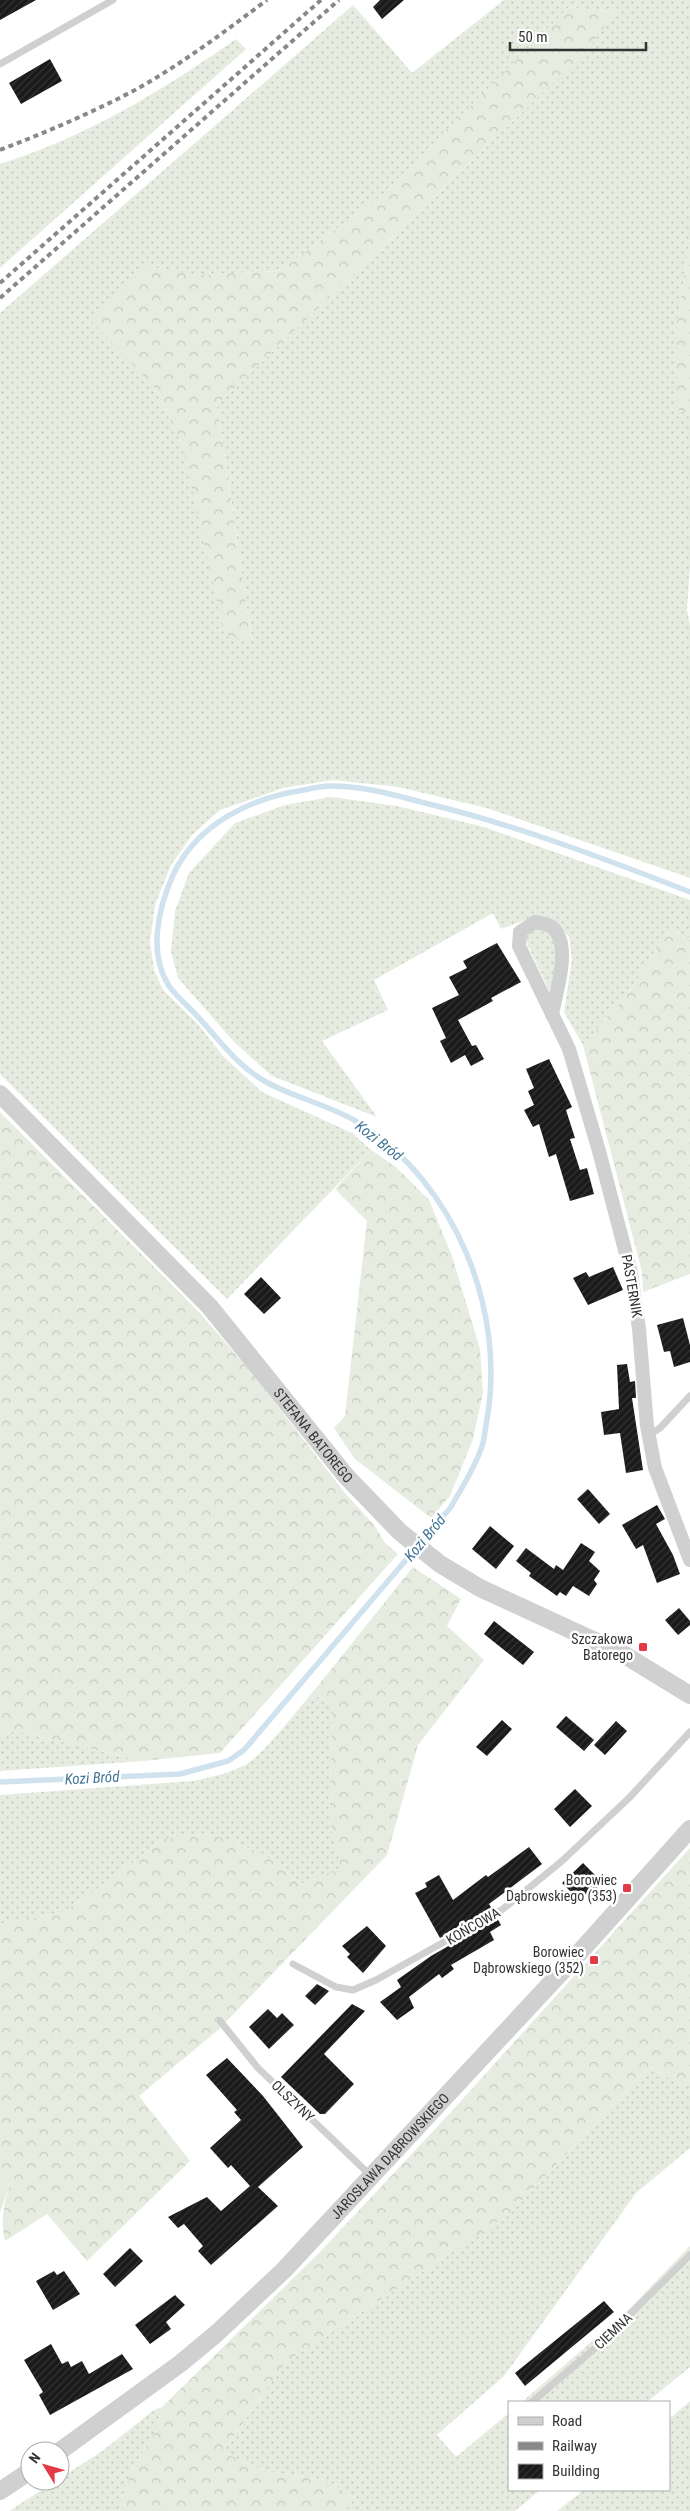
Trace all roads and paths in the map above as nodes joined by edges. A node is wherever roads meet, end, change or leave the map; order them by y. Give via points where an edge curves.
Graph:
1 (113, 0) edge
2 (0, 64) edge
3 (552, 1015) junction
4 (0, 1094) edge
5 (690, 1396) edge
6 (649, 1435) junction
7 (690, 1560) edge
8 (690, 1695) edge
9 (690, 1732) edge
10 (690, 1829) edge
11 (293, 1964) dead end
12 (220, 2021) dead end
13 (371, 2176) junction
14 (690, 2255) edge
15 (533, 2401) edge
16 (70, 2444) edge
17 (20, 2478) edge
18 (0, 2491) edge

1 - 2 lane
3 - 3 street, PASTERNIK via 563,956 562,940 552,927 535,922 520,932 519,946
3 - 6 street, PASTERNIK via 569,1050 631,1273
4 - 8 street, STEFANA BATOREGO via 210,1307 346,1476 400,1532 440,1564 480,1588 623,1654
5 - 6 lane via 660,1428
6 - 7 street, PASTERNIK via 655,1468
9 - 11 lane, KOŃCOWA via 628,1798 562,1860 503,1909 353,1990 336,1987
10 - 13 street, JAROSŁAWA DĄBROWSKIEGO
12 - 13 lane, OLSZYNY via 258,2068
13 - 16 street, JAROSŁAWA DĄBROWSKIEGO via 284,2270 217,2333
14 - 15 lane, CIEMNA via 601,2343
17 - 18 street

